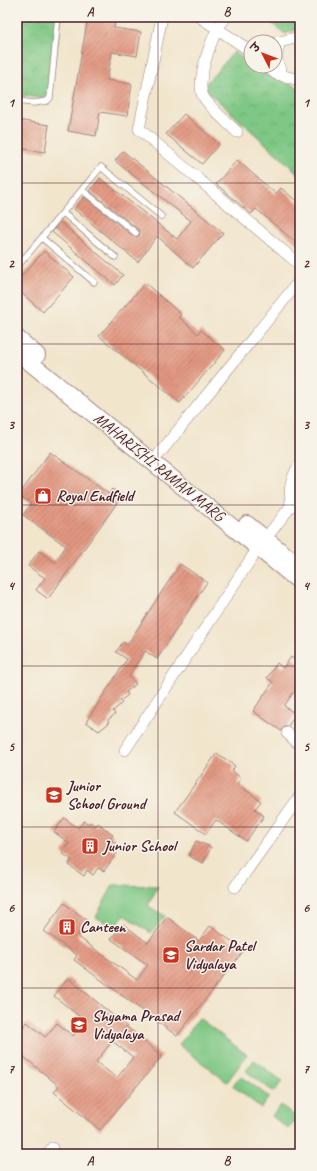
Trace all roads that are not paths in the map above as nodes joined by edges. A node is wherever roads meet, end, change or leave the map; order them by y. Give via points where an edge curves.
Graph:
1 (58, 17) edge
2 (162, 17) edge
3 (200, 17) edge
4 (226, 17) edge
5 (217, 29) junction
6 (300, 37) edge
7 (283, 41) edge
8 (243, 45) edge
9 (276, 74) edge
10 (282, 76) joint
11 (300, 80) edge
12 (17, 101) edge
13 (238, 132) dead end
14 (82, 190) junction
15 (63, 213) junction
16 (161, 216) dead end
17 (136, 234) dead end
18 (42, 238) junction
19 (115, 257) dead end
20 (300, 265) edge
21 (17, 268) edge
22 (300, 280) edge
23 (94, 282) dead end
24 (17, 338) edge
25 (17, 352) edge
26 (159, 454) junction
27 (300, 464) edge
28 (296, 505) edge
29 (261, 543) junction
30 (300, 567) edge
31 (300, 582) edge
32 (287, 733) dead end
33 (300, 745) edge
34 (125, 750) dead end
35 (300, 796) edge
36 (235, 887) dead end

1 - 12 lane via 50,98 34,103
2 - 20 street via 138,129
3 - 5 street
4 - 5 street
5 - 8 street
5 - 13 street via 201,82 201,92 208,103
6 - 7 street
9 - 10 street
10 - 11 street
14 - 15 lane
14 - 16 lane via 101,167
14 - 17 lane
15 - 18 lane
15 - 19 lane
18 - 21 lane
18 - 23 lane
22 - 26 street
24 - 26 main road, MAHARISHI RAMAN MARG
25 - 29 main road, MAHARISHI RAMAN MARG
26 - 29 main road, MAHARISHI RAMAN MARG
27 - 28 street via 291,482 290,491
28 - 29 street
29 - 30 main road, MAHARISHI RAMAN MARG
29 - 31 main road, MAHARISHI RAMAN MARG
29 - 34 street
32 - 33 street
35 - 36 street

